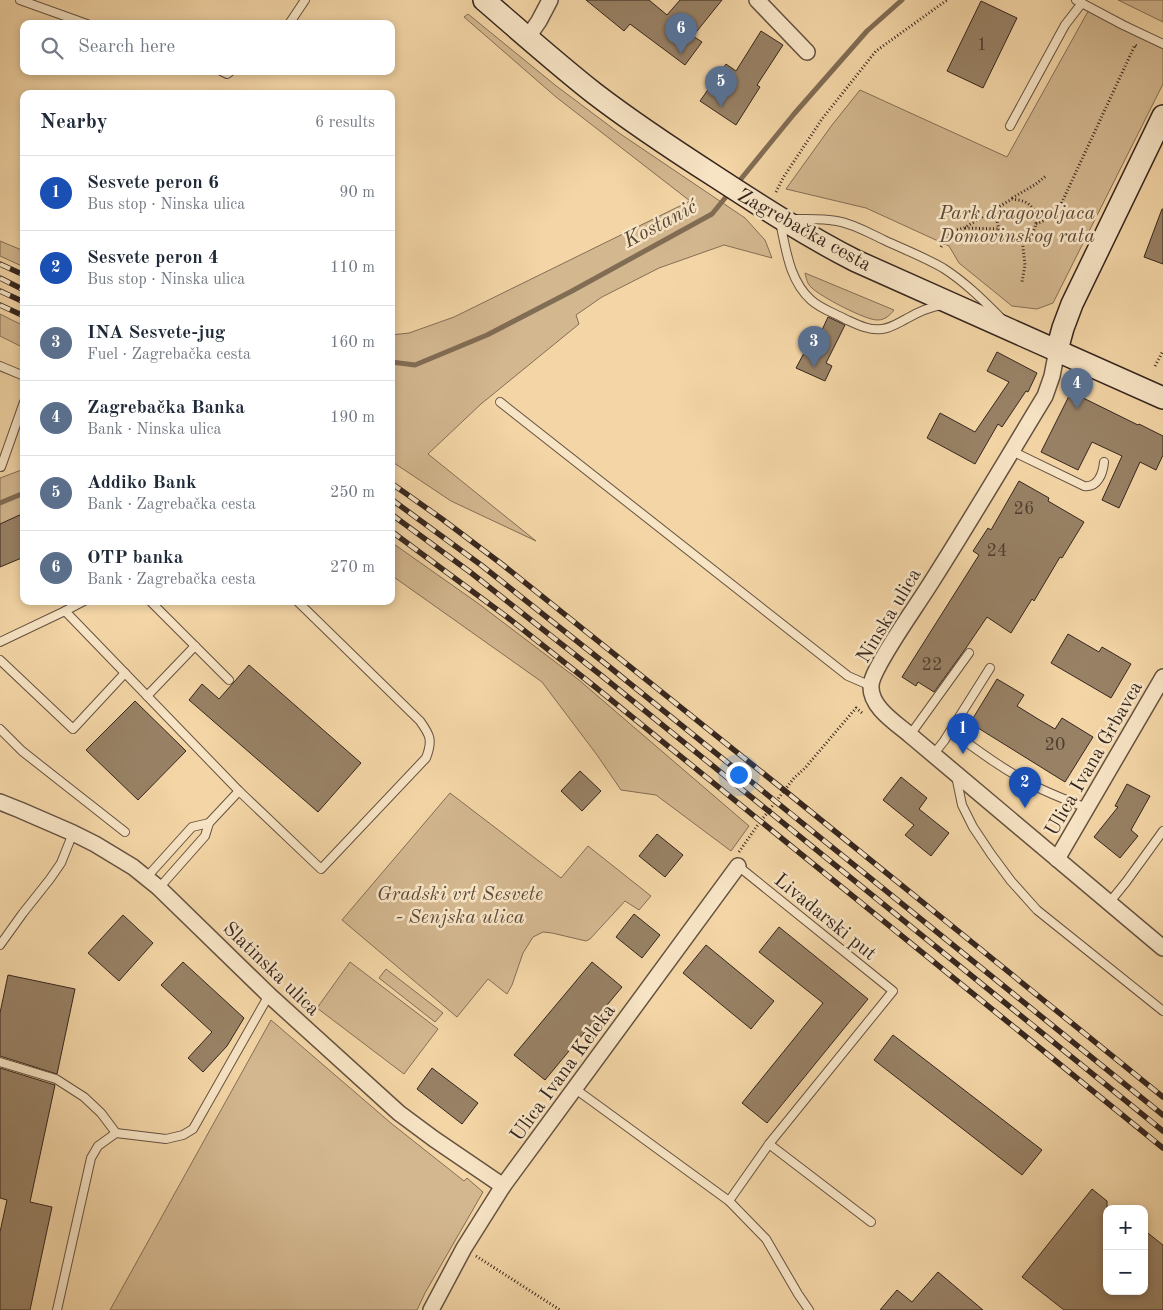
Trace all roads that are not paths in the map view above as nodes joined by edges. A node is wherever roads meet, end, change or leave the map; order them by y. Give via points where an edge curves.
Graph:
1 (20, 0) edge
2 (304, 0) edge
3 (484, 0) edge
4 (550, 0) edge
5 (757, 0) edge
6 (1079, 2) edge
7 (76, 20) edge
8 (292, 20) edge
9 (528, 37) junction
10 (1163, 44) edge
11 (807, 52) dead end
12 (1163, 116) edge
13 (1010, 126) dead end
14 (779, 218) junction
15 (952, 303) junction
16 (1015, 332) junction
17 (1057, 350) junction
18 (0, 366) edge
19 (20, 374) edge
20 (1163, 398) edge
21 (500, 402) dead end
22 (20, 413) edge
23 (1012, 451) junction
24 (1104, 462) dead end
25 (0, 468) edge
26 (76, 605) edge
27 (154, 605) edge
28 (301, 605) edge
29 (65, 611) junction
30 (0, 642) edge
31 (195, 646) junction
32 (969, 653) dead end
33 (0, 660) edge
34 (990, 668) dead end
35 (125, 673) junction
36 (1163, 677) edge
37 (230, 680) dead end
38 (871, 686) junction
39 (147, 696) junction
40 (0, 729) edge
41 (951, 731) junction
42 (910, 735) junction
43 (933, 755) junction
44 (956, 774) junction
45 (240, 791) junction
46 (0, 802) edge
47 (1087, 808) junction
48 (210, 822) junction
49 (1163, 831) edge
50 (125, 832) dead end
51 (73, 833) junction
52 (1057, 859) junction
53 (738, 860) joint
54 (146, 878) junction
55 (159, 888) junction
56 (1109, 903) junction
57 (0, 945) edge
58 (1163, 948) edge
59 (269, 995) junction
60 (1163, 1011) edge
61 (0, 1062) edge
62 (574, 1088) junction
63 (116, 1133) junction
64 (769, 1144) junction
65 (503, 1186) junction
66 (729, 1201) junction
67 (871, 1222) dead end
68 (57, 1310) edge
69 (431, 1310) edge
70 (810, 1310) edge

1 - 7 lane
2 - 8 lane
3 - 9 main road, Zagrebačka cesta
4 - 9 street
5 - 11 street
6 - 10 lane
6 - 13 lane
9 - 14 main road, Zagrebačka cesta via 635,124
12 - 17 main road via 1072,304
14 - 15 main road, Zagrebačka cesta via 856,261
14 - 15 lane via 794,275 801,288 826,310 865,328 880,330 928,308
14 - 16 lane via 840,222 910,252 962,282
15 - 16 main road, Zagrebačka cesta
16 - 17 main road, Zagrebačka cesta
17 - 20 main road, Zagrebačka cesta
17 - 23 street, Ninska ulica via 1047,391
18 - 19 lane
21 - 38 lane via 842,672
22 - 25 lane
23 - 24 lane via 1090,487 1099,479
23 - 38 street, Ninska ulica via 883,657
26 - 29 lane
27 - 31 lane
28 - 45 lane via 420,721 430,734 430,747 426,758 321,869
29 - 30 lane
29 - 35 lane
31 - 37 lane
31 - 39 lane
32 - 42 lane
33 - 35 lane via 73,729
34 - 41 lane
35 - 39 lane
36 - 47 street, Ulica Ivana Grbavca
38 - 42 street, Ninska ulica via 876,703
39 - 45 lane
40 - 50 lane via 22,751
41 - 43 lane
41 - 47 lane via 1031,784
42 - 43 street, Ninska ulica
43 - 44 street, Ninska ulica
44 - 52 street, Ninska ulica
44 - 60 lane via 962,805 973,827 1011,882 1037,910
45 - 48 lane
46 - 51 street, Slatinska ulica
47 - 52 street, Ulica Ivana Grbavca
48 - 54 lane via 192,827
48 - 55 lane via 206,836
49 - 56 lane
51 - 54 street, Slatinska ulica via 118,857
51 - 57 lane via 61,863
52 - 56 street, Ninska ulica
53 - 62 street, Ulica Ivana Keleka
53 - 64 lane, Livadarski put via 893,991
54 - 55 street, Slatinska ulica
55 - 59 street, Slatinska ulica
56 - 58 street, Ninska ulica
59 - 63 lane via 193,1128 183,1136 166,1139
59 - 65 street, Slatinska ulica via 399,1113
61 - 63 lane via 56,1079 101,1113
62 - 65 street, Ulica Ivana Keleka
62 - 66 lane
63 - 68 lane via 98,1146 91,1158
64 - 66 lane
64 - 67 lane
65 - 69 street, Ulica Ivana Keleka via 464,1248
66 - 70 lane via 766,1238

